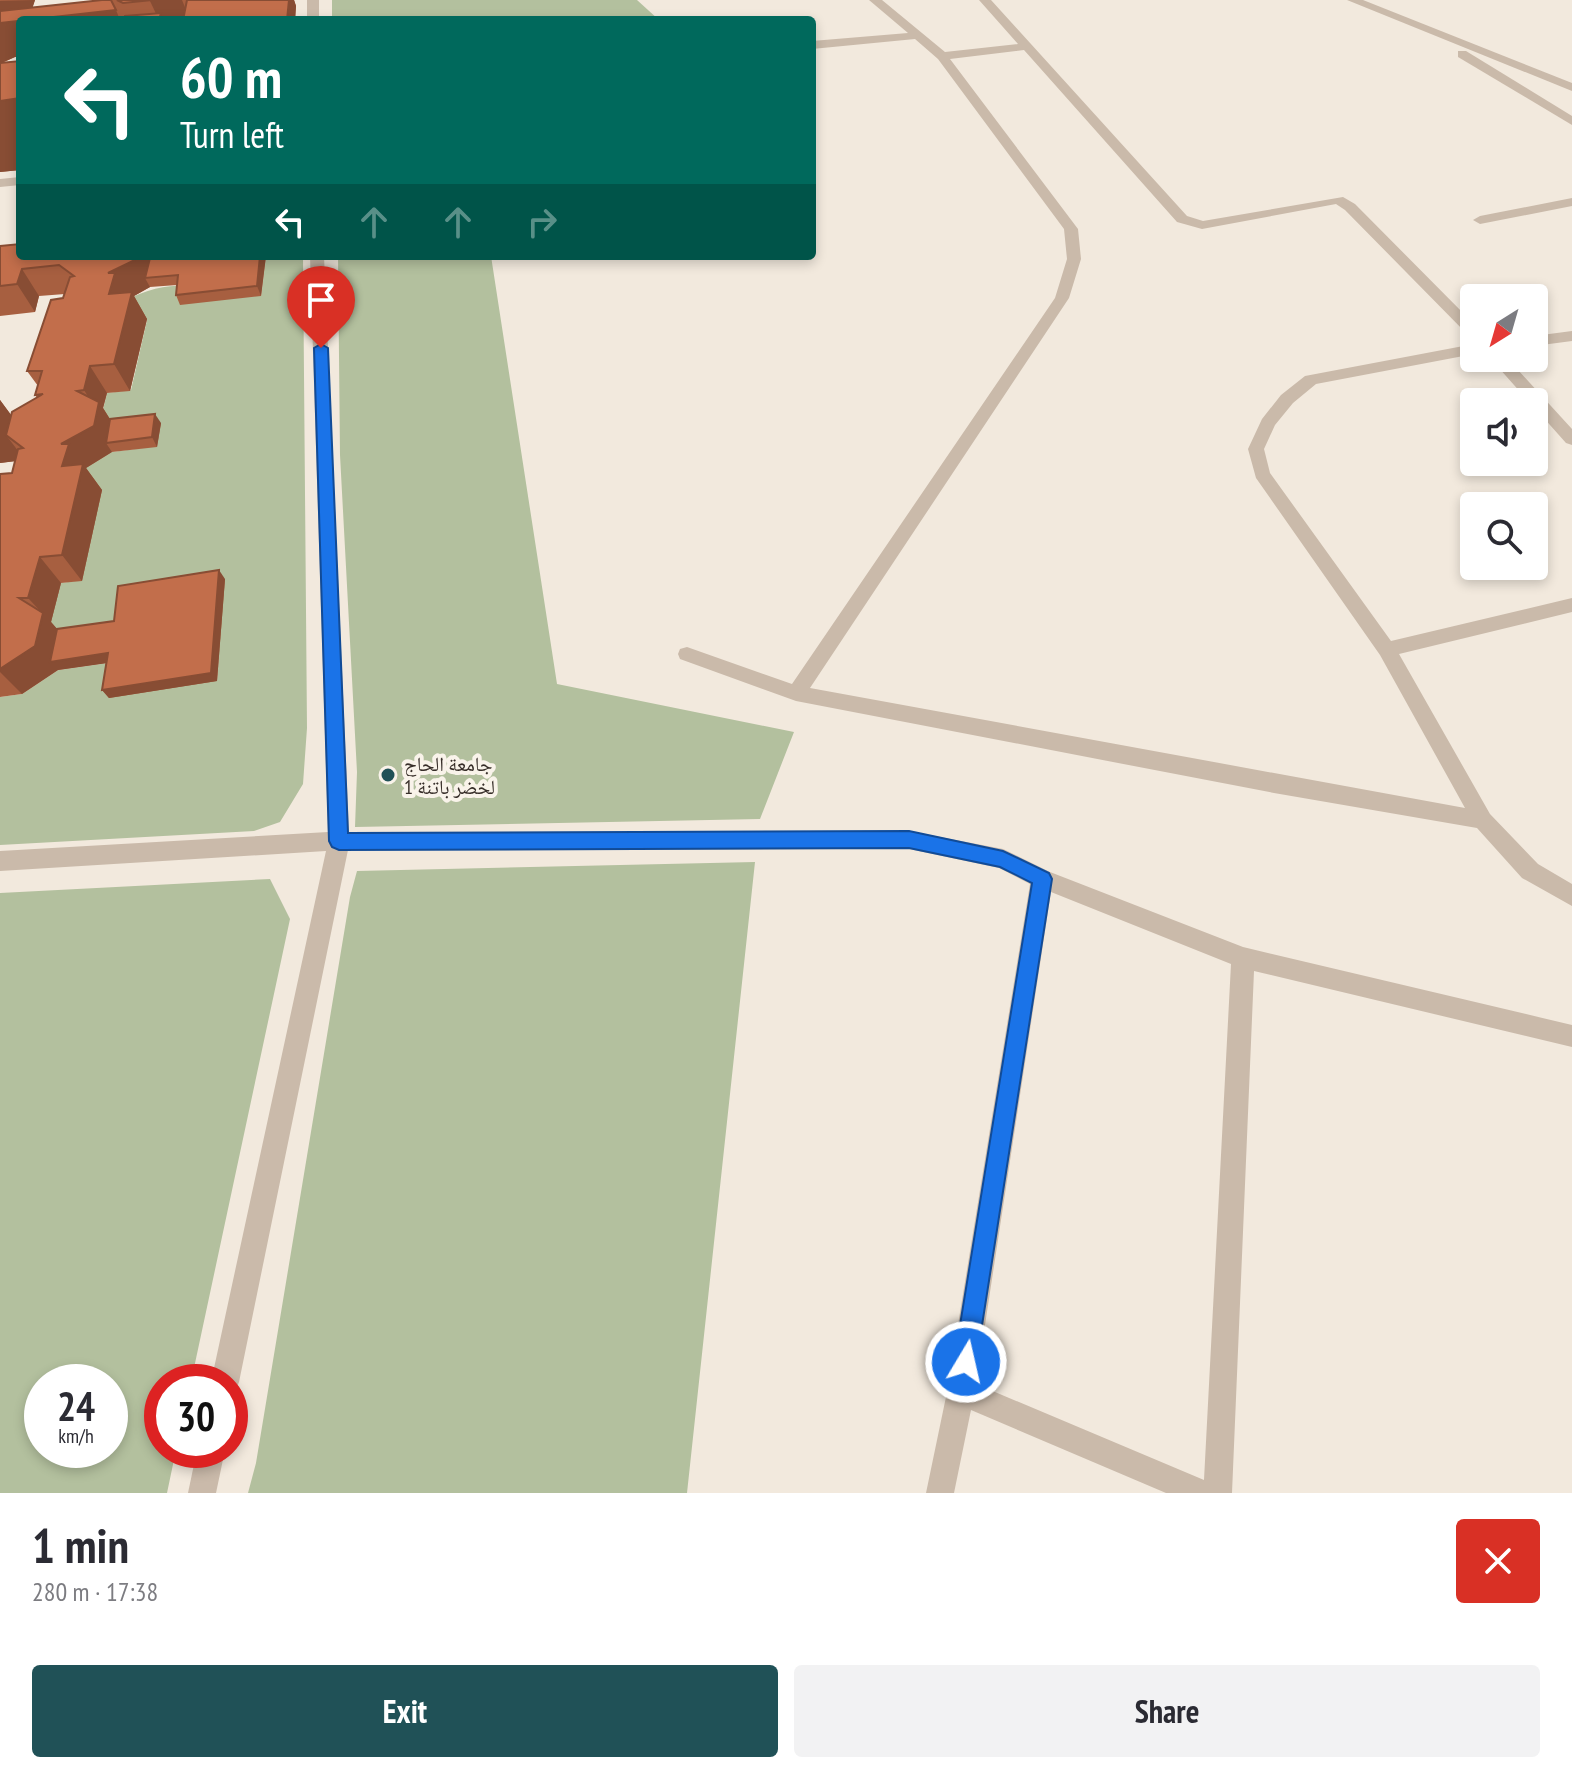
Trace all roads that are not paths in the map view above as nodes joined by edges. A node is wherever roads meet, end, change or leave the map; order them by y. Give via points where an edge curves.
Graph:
1 (875, 0) edge
2 (985, 0) edge
3 (1353, 0) edge
4 (1414, 25) junction
5 (915, 36) junction
6 (816, 45) edge
7 (1029, 46) junction
8 (942, 56) junction
9 (1572, 87) edge
10 (1572, 121) edge
11 (1572, 202) edge
12 (1480, 220) dead end
13 (317, 260) edge
14 (1460, 319) edge
15 (1572, 336) edge
16 (1548, 339) edge
17 (1460, 352) edge
18 (1511, 372) edge
19 (1572, 439) edge
20 (1572, 605) edge
21 (1387, 650) junction
22 (687, 654) dead end
23 (796, 693) junction
24 (1483, 820) junction
25 (339, 841) junction
26 (0, 861) edge
27 (1042, 879) junction
28 (1572, 896) edge
29 (1243, 958) junction
30 (1572, 1036) edge
31 (229, 1364) edge
32 (961, 1392) junction
33 (207, 1468) edge
34 (202, 1493) edge
35 (940, 1493) edge
36 (1200, 1493) edge
37 (1218, 1493) edge

1 - 5 street
2 - 7 street
3 - 4 street
4 - 9 street
4 - 10 street
5 - 6 street
5 - 8 street
7 - 8 street
7 - 14 street via 1182,219 1202,225 1338,200
8 - 23 street via 1071,229 1074,259 1062,298
11 - 12 street
13 - 25 street
15 - 16 street
17 - 21 street via 1311,380 1277,411 1256,449 1262,474
18 - 19 street
20 - 21 street
21 - 24 street
22 - 23 street
23 - 24 street
24 - 28 street via 1530,871
25 - 26 street
25 - 27 street via 909,840 1003,859
25 - 31 street
27 - 29 street
27 - 32 street
29 - 30 street
29 - 37 street
32 - 35 street
32 - 36 street
33 - 34 street

